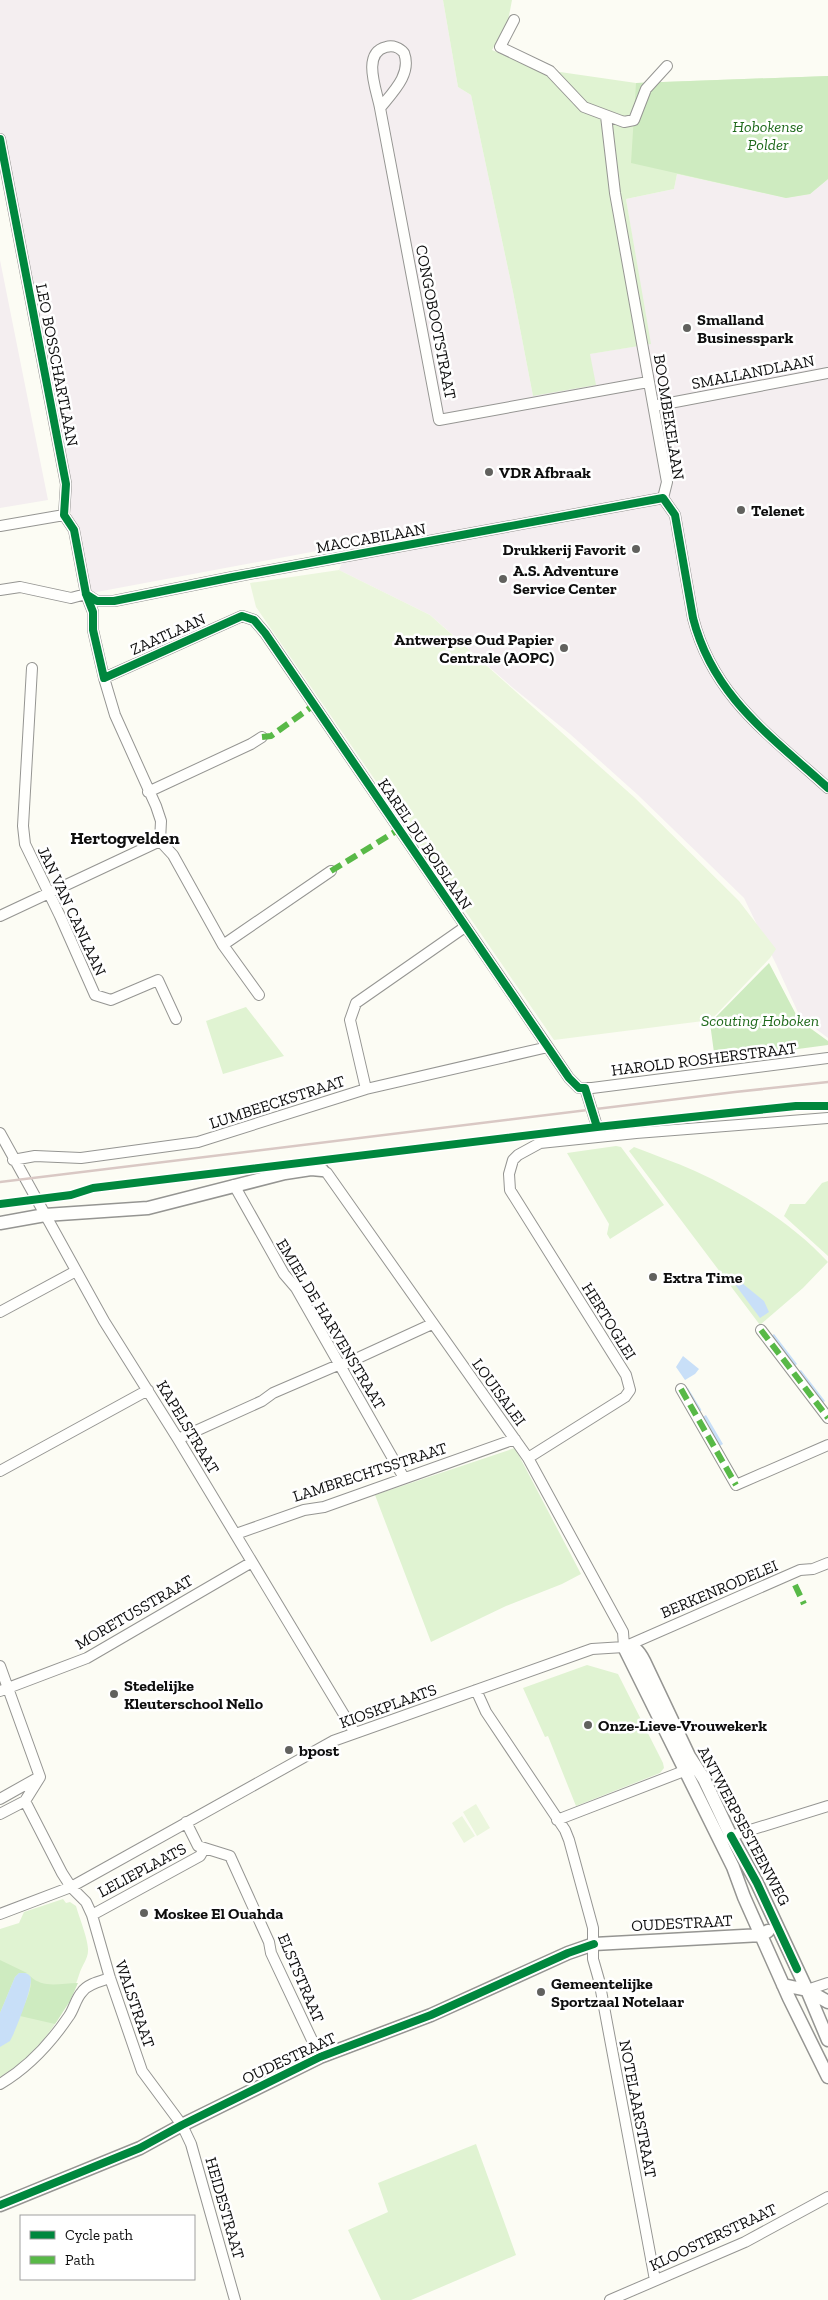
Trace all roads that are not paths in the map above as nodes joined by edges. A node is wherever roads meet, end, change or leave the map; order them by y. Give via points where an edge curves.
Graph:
1 (514, 20) dead end
2 (667, 66) dead end
3 (380, 108) junction
4 (606, 116) junction
5 (0, 139) edge
6 (828, 373) edge
7 (648, 382) junction
8 (654, 406) junction
9 (663, 498) junction
10 (64, 515) junction
11 (0, 526) edge
12 (0, 590) edge
13 (86, 594) junction
14 (242, 616) joint
15 (32, 668) dead end
16 (104, 678) junction
17 (262, 736) dead end
18 (828, 788) edge
19 (148, 792) junction
20 (160, 841) junction
21 (331, 871) dead end
22 (48, 894) junction
23 (0, 916) edge
24 (465, 927) junction
25 (223, 945) junction
26 (259, 995) dead end
27 (176, 1019) dead end
28 (548, 1047) junction
29 (828, 1058) edge
30 (585, 1088) junction
31 (366, 1089) junction
32 (828, 1118) edge
33 (0, 1133) edge
34 (600, 1136) junction
35 (13, 1160) junction
36 (322, 1170) joint
37 (234, 1185) junction
38 (45, 1215) junction
39 (0, 1223) edge
40 (76, 1271) junction
41 (0, 1312) edge
42 (432, 1324) junction
43 (761, 1330) dead end
44 (338, 1365) junction
45 (681, 1389) dead end
46 (148, 1390) junction
47 (828, 1418) edge
48 (178, 1439) junction
49 (515, 1439) junction
50 (828, 1445) edge
51 (528, 1458) junction
52 (0, 1471) edge
53 (404, 1478) junction
54 (236, 1534) junction
55 (252, 1562) junction
56 (828, 1562) edge
57 (624, 1647) junction
58 (0, 1666) edge
59 (4, 1689) edge
60 (476, 1690) junction
61 (355, 1733) junction
62 (684, 1771) junction
63 (40, 1777) junction
64 (0, 1799) edge
65 (26, 1801) junction
66 (828, 1806) edge
67 (0, 1814) edge
68 (557, 1820) junction
69 (186, 1822) junction
70 (731, 1836) junction
71 (204, 1849) junction
72 (70, 1887) junction
73 (0, 1914) edge
74 (92, 1914) junction
75 (778, 1927) junction
76 (762, 1934) junction
77 (594, 1944) junction
78 (110, 1978) junction
79 (784, 1985) junction
80 (825, 1985) edge
81 (807, 1990) junction
82 (827, 2002) edge
83 (827, 2032) edge
84 (320, 2057) junction
85 (828, 2077) edge
86 (0, 2084) edge
87 (182, 2125) junction
88 (828, 2197) edge
89 (0, 2205) edge
90 (655, 2280) junction
91 (235, 2300) edge
92 (610, 2300) edge

1 - 4 street via 500,47 550,71 584,107
2 - 4 street via 646,89 634,120 624,122
3 - 3 street, CONGOBOOTSTRAAT via 406,70 404,53 397,47 380,49 374,55 372,64
3 - 7 street, CONGOBOOTSTRAAT via 439,420
4 - 7 street, BOOMBEKELAAN via 615,193
5 - 10 street, LEO BOSSCHARTLAAN via 66,484
6 - 8 street, SMALLANDLAAN
7 - 8 street, BOOMBEKELAAN
8 - 9 street, BOOMBEKELAAN via 667,482
9 - 13 street, MACCABILAAN via 114,601 98,601
9 - 18 street, BOOMBEKELAAN via 675,515 693,618 710,666 737,704
10 - 11 street
10 - 13 street via 74,530
12 - 13 street via 20,587 71,598
13 - 16 street via 93,612 93,630
14 - 16 street, ZAATLAAN
14 - 24 street, KAREL DU BOISLAAN via 254,620 265,633
15 - 22 street, JAN VAN CANLAAN via 23,828 25,844
16 - 19 street via 115,715
17 - 19 street
19 - 20 street via 161,821
20 - 22 street
20 - 25 street via 173,855
21 - 25 street
22 - 23 street
22 - 27 street, JAN VAN CANLAAN via 95,995 110,1000 158,980
24 - 28 street, KAREL DU BOISLAAN
24 - 31 street via 356,1003 350,1020
25 - 26 street
28 - 30 street, KAREL DU BOISLAAN via 574,1084
28 - 31 street, LUMBEECKSTRAAT
29 - 30 street, HAROLD ROSHERSTRAAT
30 - 34 street
31 - 35 street, LUMBEECKSTRAAT via 198,1142 81,1158 35,1156
32 - 34 street
33 - 35 street, KAPELSTRAAT
34 - 51 street, HERTOGLEI via 540,1143 518,1155 509,1174 510,1190 626,1375 630,1390 625,1397
35 - 38 street, KAPELSTRAAT
36 - 37 street via 285,1173
36 - 42 street, LOUISALEI
37 - 38 street via 148,1208
37 - 44 street, EMIEL DE HARVENSTRAAT
38 - 39 street
38 - 40 street, KAPELSTRAAT
40 - 41 street
40 - 46 street, KAPELSTRAAT
42 - 44 street
42 - 49 street, LOUISALEI
43 - 47 street
44 - 48 street
44 - 53 street, EMIEL DE HARVENSTRAAT
45 - 50 street via 736,1485
46 - 48 street, KAPELSTRAAT
46 - 52 street
48 - 54 street, KAPELSTRAAT
49 - 51 street, LOUISALEI
49 - 53 street, LAMBRECHTSSTRAAT
51 - 57 street, LOUISALEI via 624,1632
53 - 54 street, LAMBRECHTSSTRAAT
54 - 55 street, KAPELSTRAAT
55 - 59 street, MORETUSSTRAAT via 87,1658
55 - 61 street, KAPELSTRAAT
56 - 57 street, BERKENRODELEI via 813,1569 800,1570
57 - 60 street, KIOSKPLAATS via 592,1649
57 - 62 street, ANTWERPSESTEENWEG
57 - 70 street, ANTWERPSESTEENWEG via 632,1647 640,1654 688,1756 704,1779
58 - 59 street
59 - 63 street
60 - 61 street, KIOSKPLAATS
60 - 68 street, NOTELAARSTRAAT via 486,1712
61 - 69 street, KIOSKPLAATS via 321,1747
62 - 68 street
62 - 76 street, ANTWERPSESTEENWEG via 733,1867
63 - 64 street
63 - 65 street
65 - 67 street
65 - 72 street, WALSTRAAT
66 - 70 street
68 - 77 street, NOTELAARSTRAAT via 569,1840 593,1928
69 - 71 street via 198,1846
69 - 72 street, KIOSKPLAATS
70 - 75 street, ANTWERPSESTEENWEG
71 - 74 street, LELIEPLAATS via 200,1856
71 - 84 street, ELSTSTRAAT via 230,1856
72 - 73 street, KIOSKPLAATS
72 - 74 street, WALSTRAAT via 86,1902
74 - 78 street, WALSTRAAT
75 - 76 street
75 - 81 street, ANTWERPSESTEENWEG
76 - 77 street, OUDESTRAAT
76 - 79 street, ANTWERPSESTEENWEG
77 - 84 street, OUDESTRAAT via 431,2016
77 - 90 street, NOTELAARSTRAAT via 592,1959 599,1980
78 - 86 street via 82,1991 49,2043 28,2064
78 - 87 street, WALSTRAAT via 142,2071
79 - 81 street
79 - 85 street, ANTWERPSESTEENWEG
80 - 81 street
80 - 82 street via 822,1994
81 - 82 street
81 - 83 street, ANTWERPSESTEENWEG
84 - 87 street, OUDESTRAAT
87 - 89 street, OUDESTRAAT via 140,2148
87 - 91 street, HEIDESTRAAT via 191,2144
88 - 90 street, KLOOSTERSTRAAT via 745,2242
90 - 92 street, KLOOSTERSTRAAT

